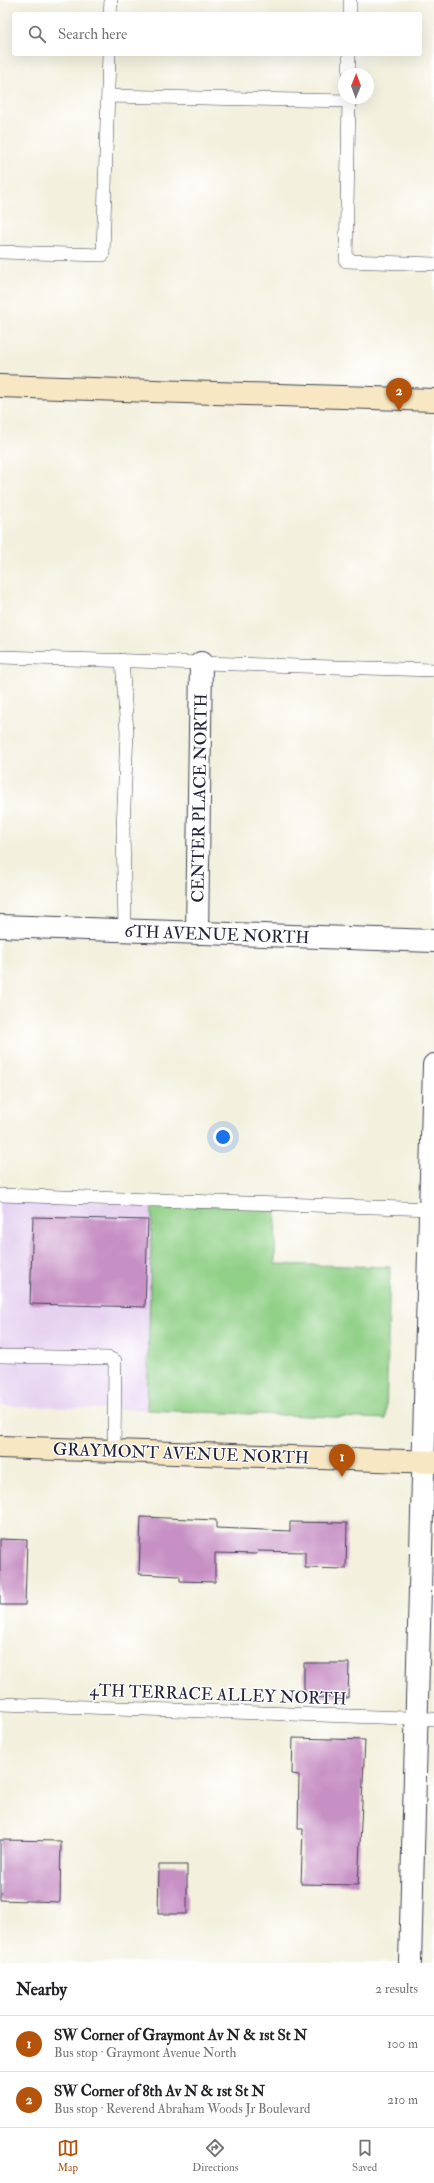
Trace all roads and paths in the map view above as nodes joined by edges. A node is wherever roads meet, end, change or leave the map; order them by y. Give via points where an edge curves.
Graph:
1 (111, 0) edge
2 (350, 0) edge
3 (110, 12) edge
4 (350, 12) edge
5 (109, 56) edge
6 (349, 56) edge
7 (349, 68) edge
8 (108, 96) junction
9 (338, 99) edge
10 (349, 104) edge
11 (0, 252) edge
12 (434, 264) edge
13 (0, 386) edge
14 (434, 400) edge
15 (0, 656) edge
16 (122, 660) junction
17 (201, 663) junction
18 (434, 670) edge
19 (0, 926) edge
20 (125, 930) junction
21 (197, 933) junction
22 (434, 941) edge
23 (434, 1065) edge
24 (0, 1195) edge
25 (432, 1209) edge
26 (0, 1356) edge
27 (0, 1447) edge
28 (114, 1451) junction
29 (429, 1462) edge
30 (0, 1704) edge
31 (425, 1719) edge
32 (410, 1963) edge

1 - 3 lane
2 - 4 lane
5 - 8 lane
6 - 7 lane
8 - 9 lane
8 - 11 lane via 103,255
10 - 12 lane via 346,261
13 - 14 main road
15 - 16 lane
16 - 17 lane
16 - 20 lane via 127,732 123,829
17 - 18 lane
17 - 21 street, CENTER PLACE NORTH
19 - 20 street, 6TH AVENUE NORTH
20 - 21 street, 6TH AVENUE NORTH
21 - 22 street, 6TH AVENUE NORTH
23 - 25 street
24 - 25 lane
25 - 29 street
26 - 28 lane via 109,1358 115,1361
27 - 28 main road, GRAYMONT AVENUE NORTH
28 - 29 main road, GRAYMONT AVENUE NORTH
29 - 31 street
30 - 31 lane, 4TH TERRACE ALLEY NORTH
31 - 32 street

